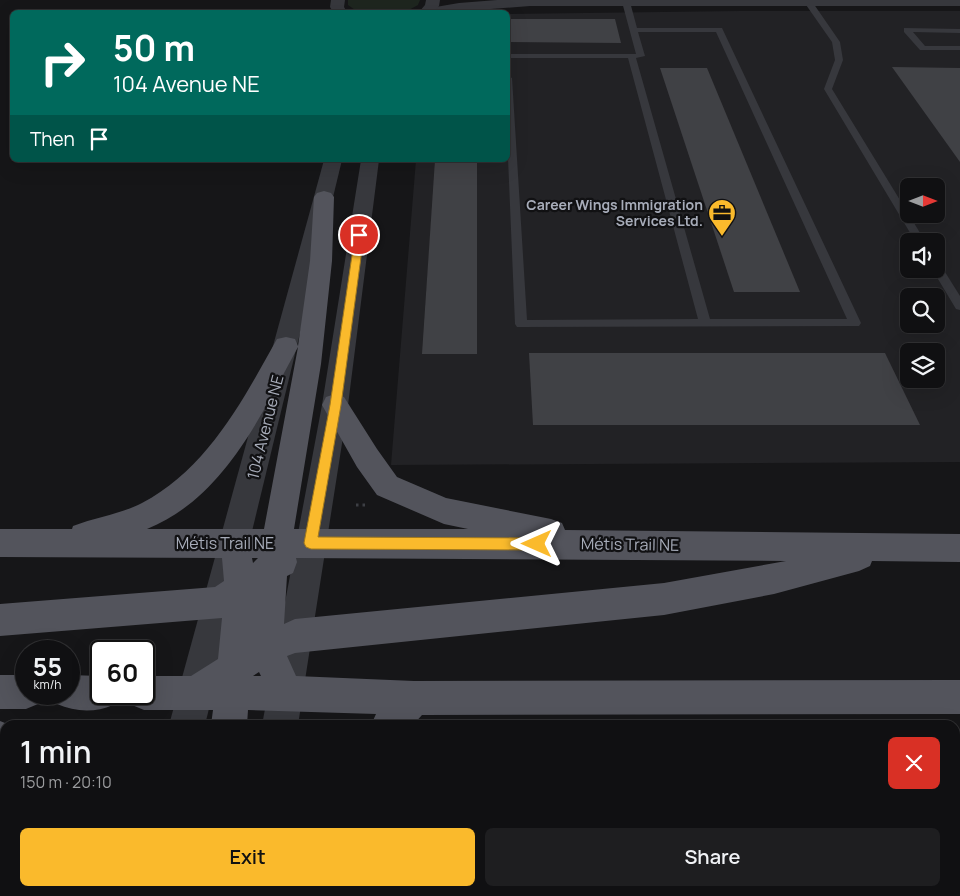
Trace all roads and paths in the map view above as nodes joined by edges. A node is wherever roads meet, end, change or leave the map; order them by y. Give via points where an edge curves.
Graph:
1 (513, 0) edge
2 (530, 2) junction
3 (626, 2) junction
4 (808, 2) junction
5 (960, 2) edge
6 (438, 10) edge
7 (633, 30) junction
8 (960, 30) edge
9 (960, 48) edge
10 (510, 56) edge
11 (631, 56) junction
12 (510, 147) edge
13 (333, 162) edge
14 (370, 162) edge
15 (324, 197) junction
16 (915, 233) edge
17 (943, 278) edge
18 (960, 306) edge
19 (705, 323) junction
20 (286, 346) junction
21 (335, 405) junction
22 (0, 543) edge
23 (63, 543) junction
24 (235, 543) junction
25 (311, 543) junction
26 (594, 544) junction
27 (891, 548) junction
28 (960, 548) edge
29 (274, 556) junction
30 (230, 596) junction
31 (0, 620) edge
32 (281, 642) junction
33 (0, 692) edge
34 (15, 692) edge
35 (233, 695) edge
36 (155, 697) edge
37 (960, 697) edge
38 (414, 698) junction
39 (191, 709) edge
40 (283, 709) edge
41 (394, 720) edge

1 - 2 street
2 - 3 street
2 - 6 street
3 - 4 street
3 - 7 lane
4 - 5 street
4 - 16 lane via 836,42 839,60 828,89
7 - 11 lane via 641,56
7 - 19 lane via 719,30 855,323
8 - 9 lane via 907,30 923,48
10 - 11 lane
11 - 19 lane
12 - 19 lane via 521,324
13 - 15 street, 104 Avenue NE
14 - 21 street
15 - 20 street, 104 Avenue NE
15 - 29 main road via 321,261 308,364
17 - 18 lane
20 - 23 main road via 249,411 218,456 191,487 154,512
20 - 24 street, 104 Avenue NE
21 - 25 street
21 - 26 main road via 387,486 444,511
22 - 23 main road, Métis Trail NE
23 - 24 main road, Métis Trail NE
24 - 29 main road, Métis Trail NE
24 - 30 street, 104 Avenue NE
25 - 26 main road, Métis Trail NE
25 - 29 main road
25 - 32 street
26 - 27 main road, Métis Trail NE
27 - 28 main road, Métis Trail NE
27 - 32 main road via 774,579 664,599
29 - 30 main road
29 - 32 main road
30 - 31 main road
30 - 35 main road
30 - 39 street, 104 Avenue NE
32 - 35 main road
32 - 40 main road
33 - 34 main road
35 - 39 main road
35 - 40 main road
36 - 39 main road
37 - 38 main road
38 - 40 main road
38 - 41 main road

